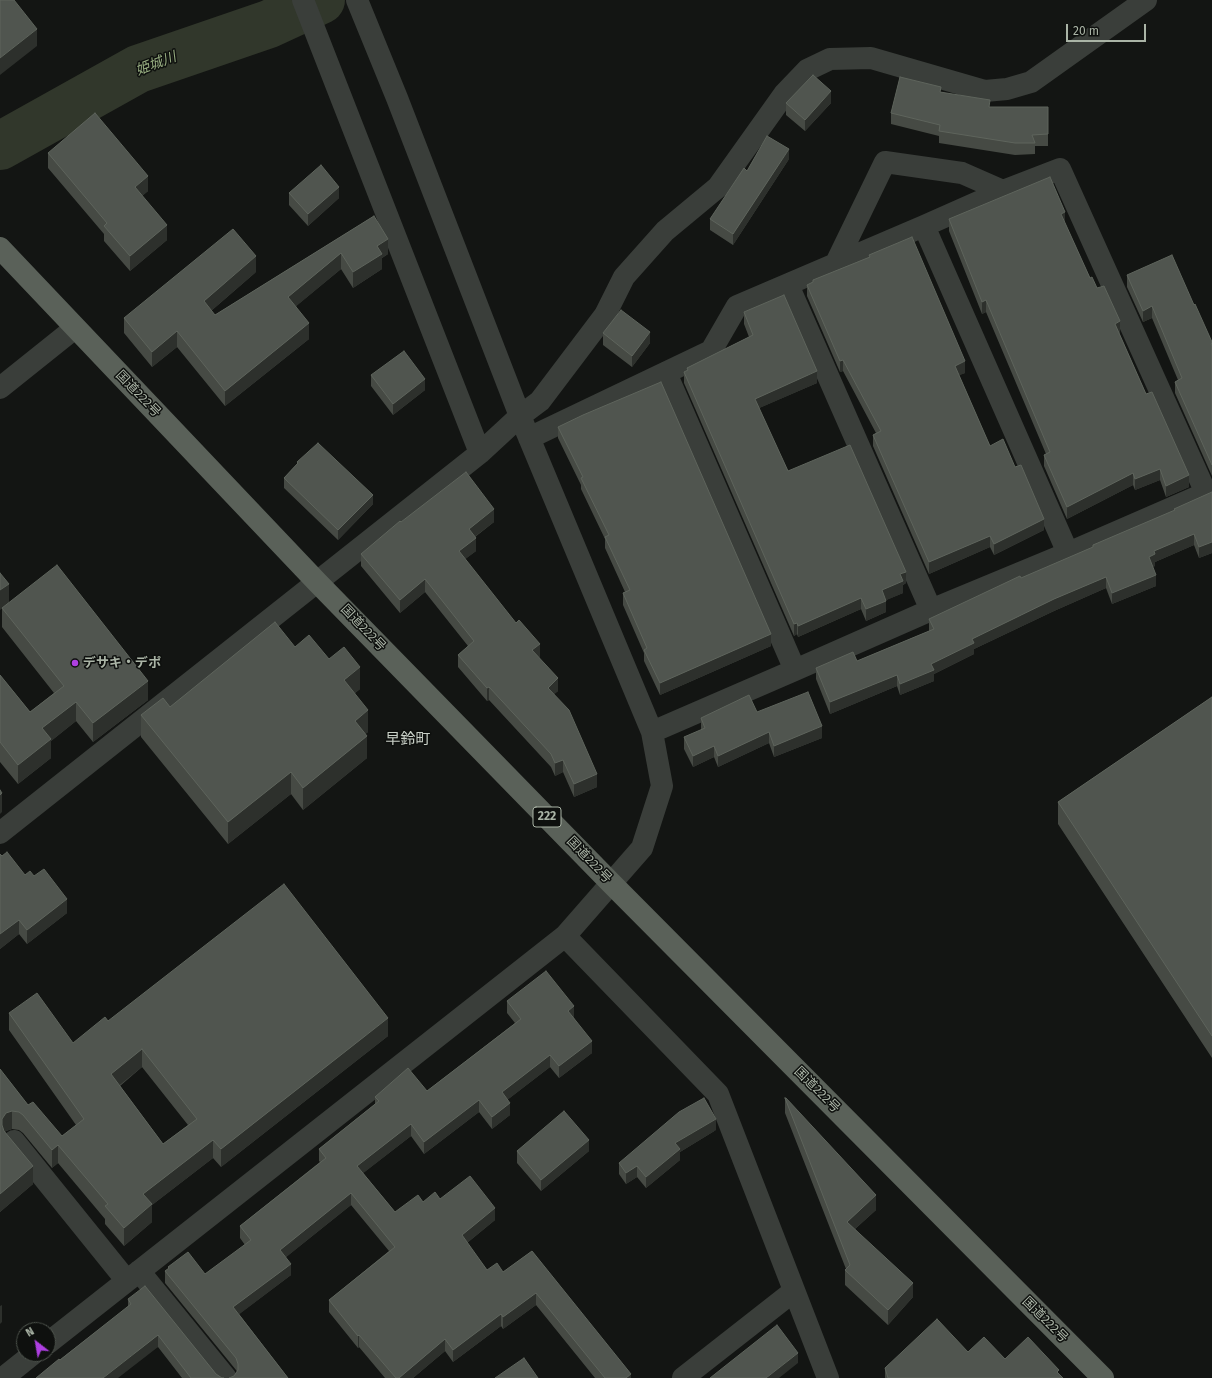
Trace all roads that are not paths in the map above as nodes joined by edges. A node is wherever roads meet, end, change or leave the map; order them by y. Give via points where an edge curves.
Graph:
1 (303, 0) edge
2 (1146, 0) edge
3 (360, 8) edge
4 (1003, 191) junction
5 (924, 226) junction
6 (0, 248) edge
7 (836, 263) junction
8 (788, 285) junction
9 (75, 328) junction
10 (666, 373) junction
11 (0, 388) edge
12 (520, 416) junction
13 (529, 438) junction
14 (480, 453) junction
15 (1068, 553) junction
16 (317, 582) junction
17 (931, 610) junction
18 (795, 670) junction
19 (652, 732) junction
20 (0, 833) edge
21 (611, 883) junction
22 (565, 936) junction
23 (14, 1141) edge
24 (133, 1276) junction
25 (794, 1291) junction
26 (56, 1337) edge
27 (24, 1362) edge
28 (3, 1378) edge
29 (226, 1378) edge
30 (683, 1378) edge
31 (828, 1378) edge
32 (1103, 1378) edge

1 - 14 street
2 - 12 street via 1032,82 1007,89 985,91 871,58 830,59 807,70 785,93 718,187 665,231 624,277 604,315 577,352 540,401
3 - 12 street
4 - 5 street
4 - 7 street via 962,173 885,162
4 - 15 street via 1060,169 1206,493
5 - 7 street
5 - 15 street
6 - 9 highway, 国道222号 / 222
7 - 8 street
8 - 10 street via 737,306 711,351
8 - 17 street
9 - 11 street
9 - 16 highway, 国道222号 / 222
10 - 13 street
10 - 18 street
12 - 13 street
12 - 14 street
13 - 19 street
14 - 16 street
15 - 17 street
16 - 20 street
16 - 21 highway, 国道222号 / 222
17 - 18 street
18 - 19 street
19 - 21 street via 662,786 642,848
21 - 22 street
21 - 32 highway, 国道222号 / 222
22 - 24 street
22 - 25 street via 718,1094
23 - 24 street
24 - 26 street
24 - 29 street
25 - 30 street
25 - 31 street
27 - 28 street

